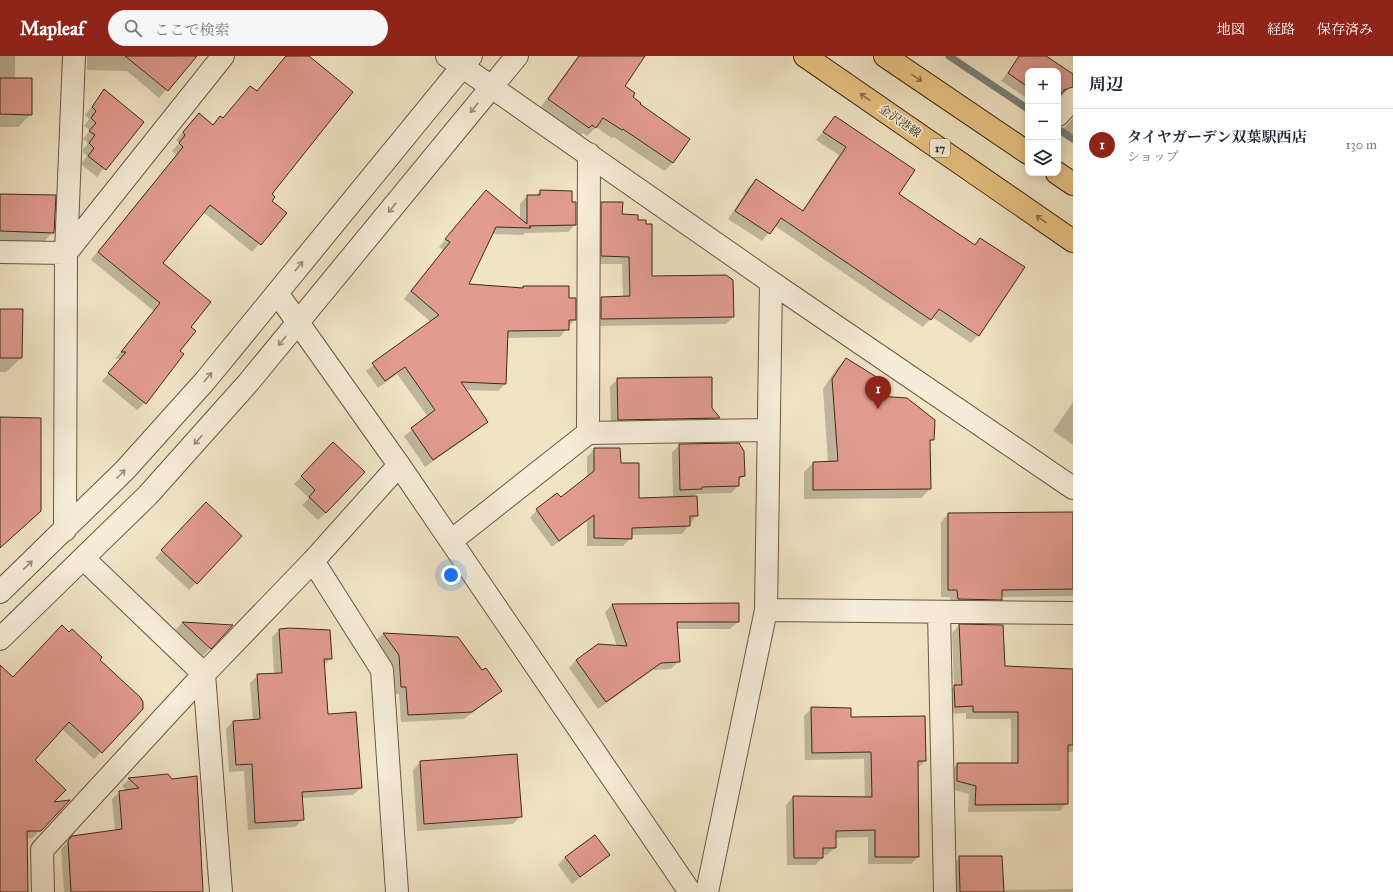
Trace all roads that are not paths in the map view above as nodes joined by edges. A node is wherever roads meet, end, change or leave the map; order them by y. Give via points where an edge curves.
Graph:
1 (74, 56) edge
2 (223, 56) edge
3 (517, 56) edge
4 (805, 56) edge
5 (888, 57) edge
6 (460, 60) edge
7 (492, 87) junction
8 (1073, 99) edge
9 (1061, 112) edge
10 (1025, 151) edge
11 (589, 154) junction
12 (1061, 175) edge
13 (1073, 184) edge
14 (1073, 241) edge
15 (0, 252) edge
16 (66, 253) junction
17 (771, 282) junction
18 (278, 293) junction
19 (298, 322) junction
20 (768, 430) junction
21 (588, 433) junction
22 (399, 465) junction
23 (1073, 488) edge
24 (64, 530) junction
25 (451, 542) junction
26 (84, 559) junction
27 (313, 561) junction
28 (0, 592) edge
29 (766, 610) junction
30 (939, 612) junction
31 (1073, 613) edge
32 (0, 639) edge
33 (204, 674) junction
34 (43, 892) edge
35 (221, 892) edge
36 (397, 892) edge
37 (690, 892) edge
38 (706, 892) edge
39 (945, 892) edge

1 - 16 street
2 - 16 street
3 - 7 street
14 -> 4 main road, 金沢港線 / 17
5 -> 10 main road
6 - 7 street
18 -> 6 street
7 - 11 street
7 -> 19 street
8 - 9 street
11 - 17 street
11 - 21 street
12 - 13 main road
15 - 16 street
16 - 24 street
17 - 20 street
17 - 23 street
18 - 19 street
24 -> 18 street via 205,381
19 - 22 street
19 -> 26 street via 248,383 148,495
20 - 21 street
20 - 29 street
21 - 25 street
22 - 25 street
22 - 27 street
28 -> 24 street
25 - 37 street
26 - 32 street
26 - 33 street
27 - 33 street
27 - 36 street via 382,670
29 - 30 street
29 - 38 street
30 - 31 street
30 - 39 street
33 - 34 street via 42,850
33 - 35 street

